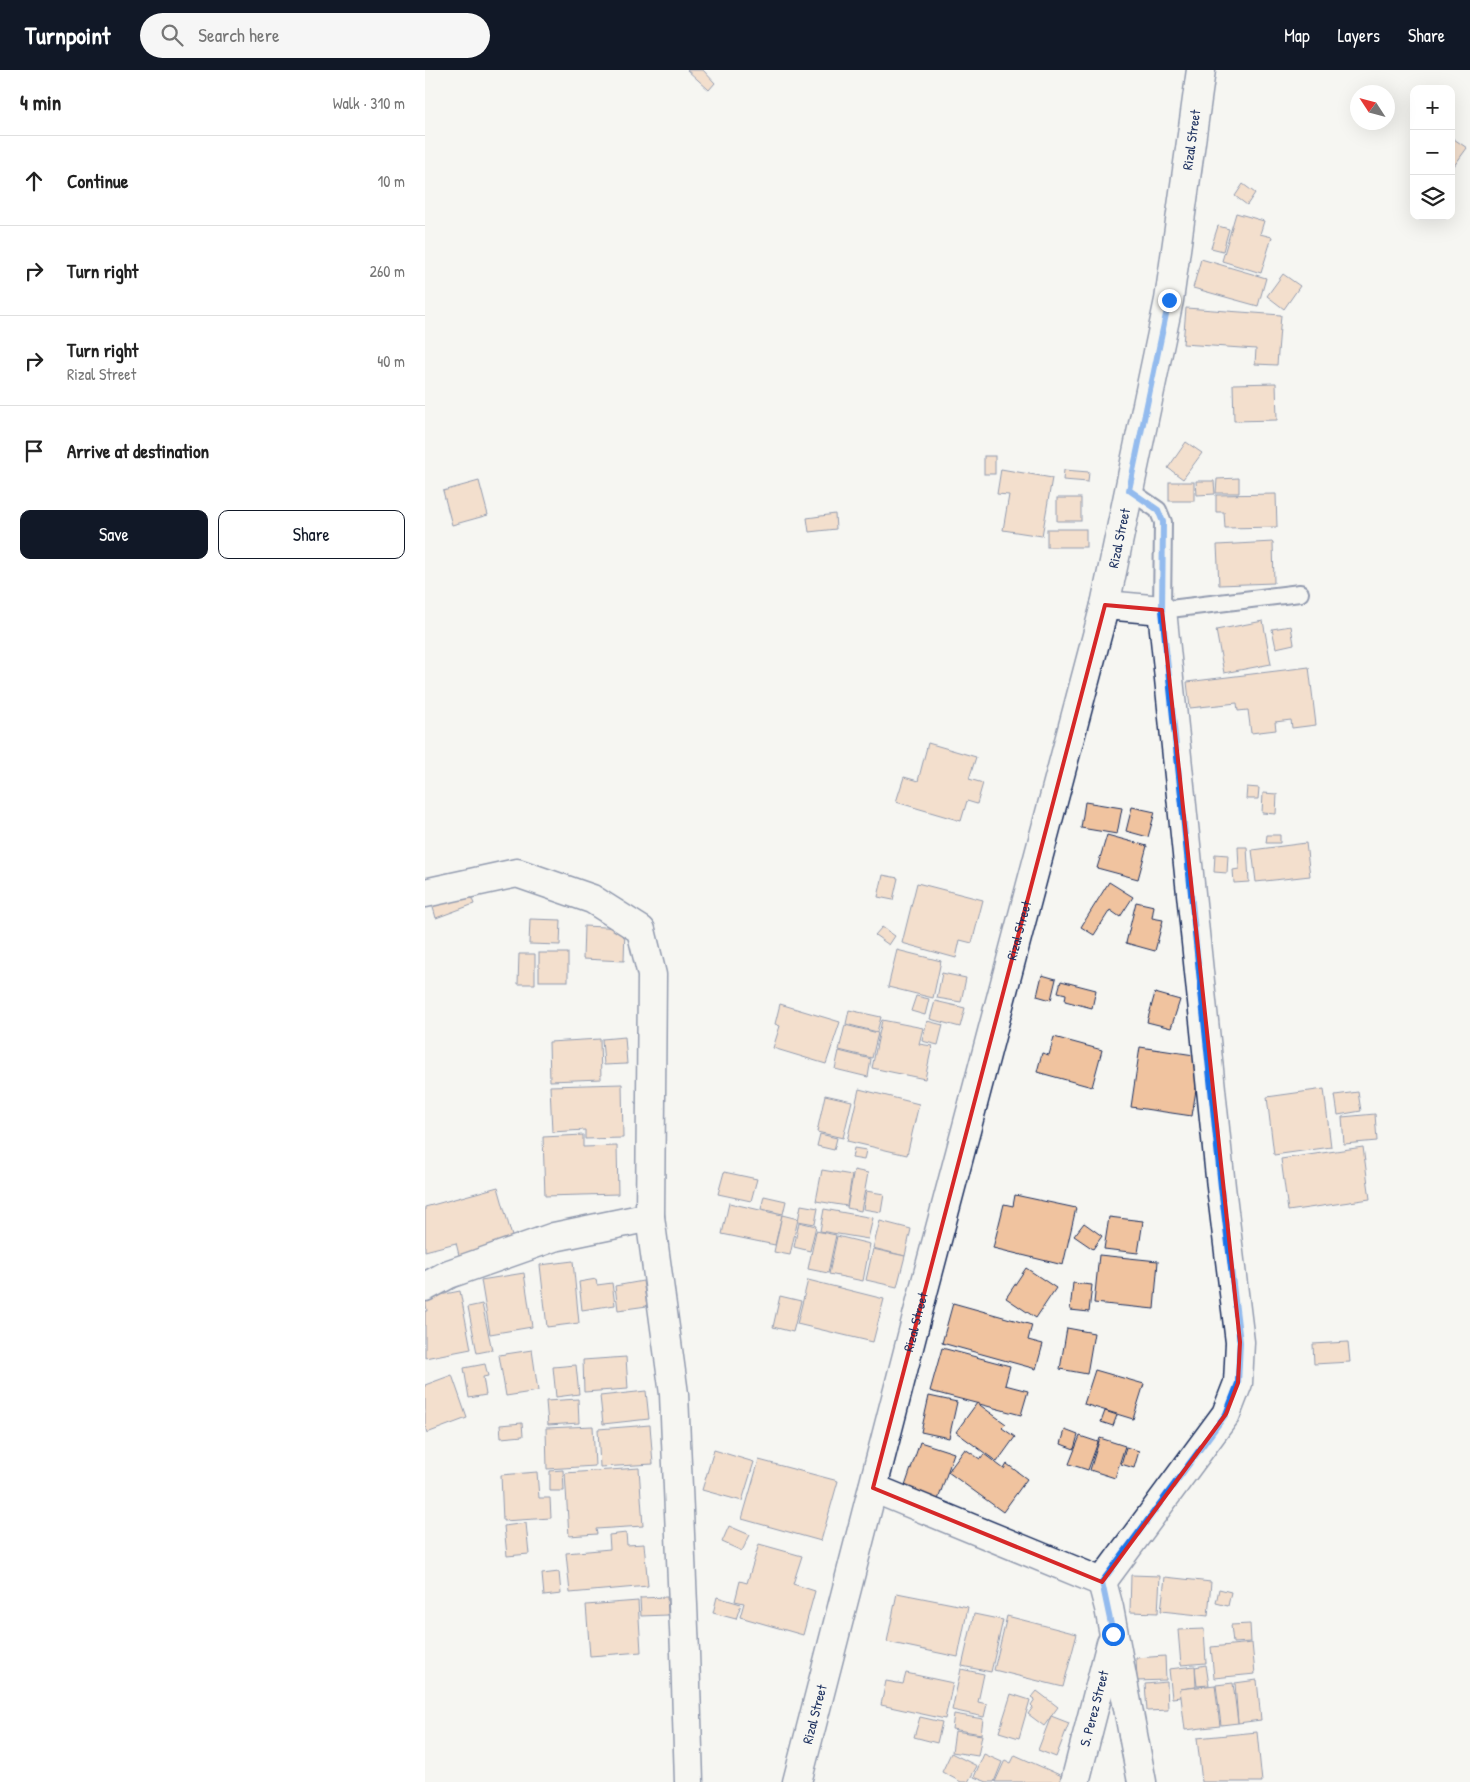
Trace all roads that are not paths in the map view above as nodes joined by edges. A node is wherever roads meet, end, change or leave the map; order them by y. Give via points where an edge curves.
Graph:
1 (1201, 70) edge
2 (1129, 490) junction
3 (1300, 592) dead end
4 (1105, 606) junction
5 (1162, 610) junction
6 (425, 893) edge
7 (650, 1217) junction
8 (425, 1287) edge
9 (873, 1488) junction
10 (1102, 1582) junction
11 (1113, 1634) junction
12 (689, 1782) edge
13 (797, 1782) edge
14 (1075, 1782) edge
15 (1142, 1782) edge

1 - 2 street, Rizal Street via 1169,300
2 - 4 street, Rizal Street
2 - 5 lane via 1158,510 1163,522
3 - 5 lane
4 - 5 street
4 - 9 street, Rizal Street
5 - 10 street via 1240,1342 1238,1383 1226,1414
6 - 7 street via 517,873 592,899 641,930 653,975
7 - 8 street via 554,1237 449,1274
7 - 12 street via 674,1394
9 - 10 street
9 - 13 street, Rizal Street
10 - 11 street
11 - 14 street, S. Perez Street
11 - 15 street

